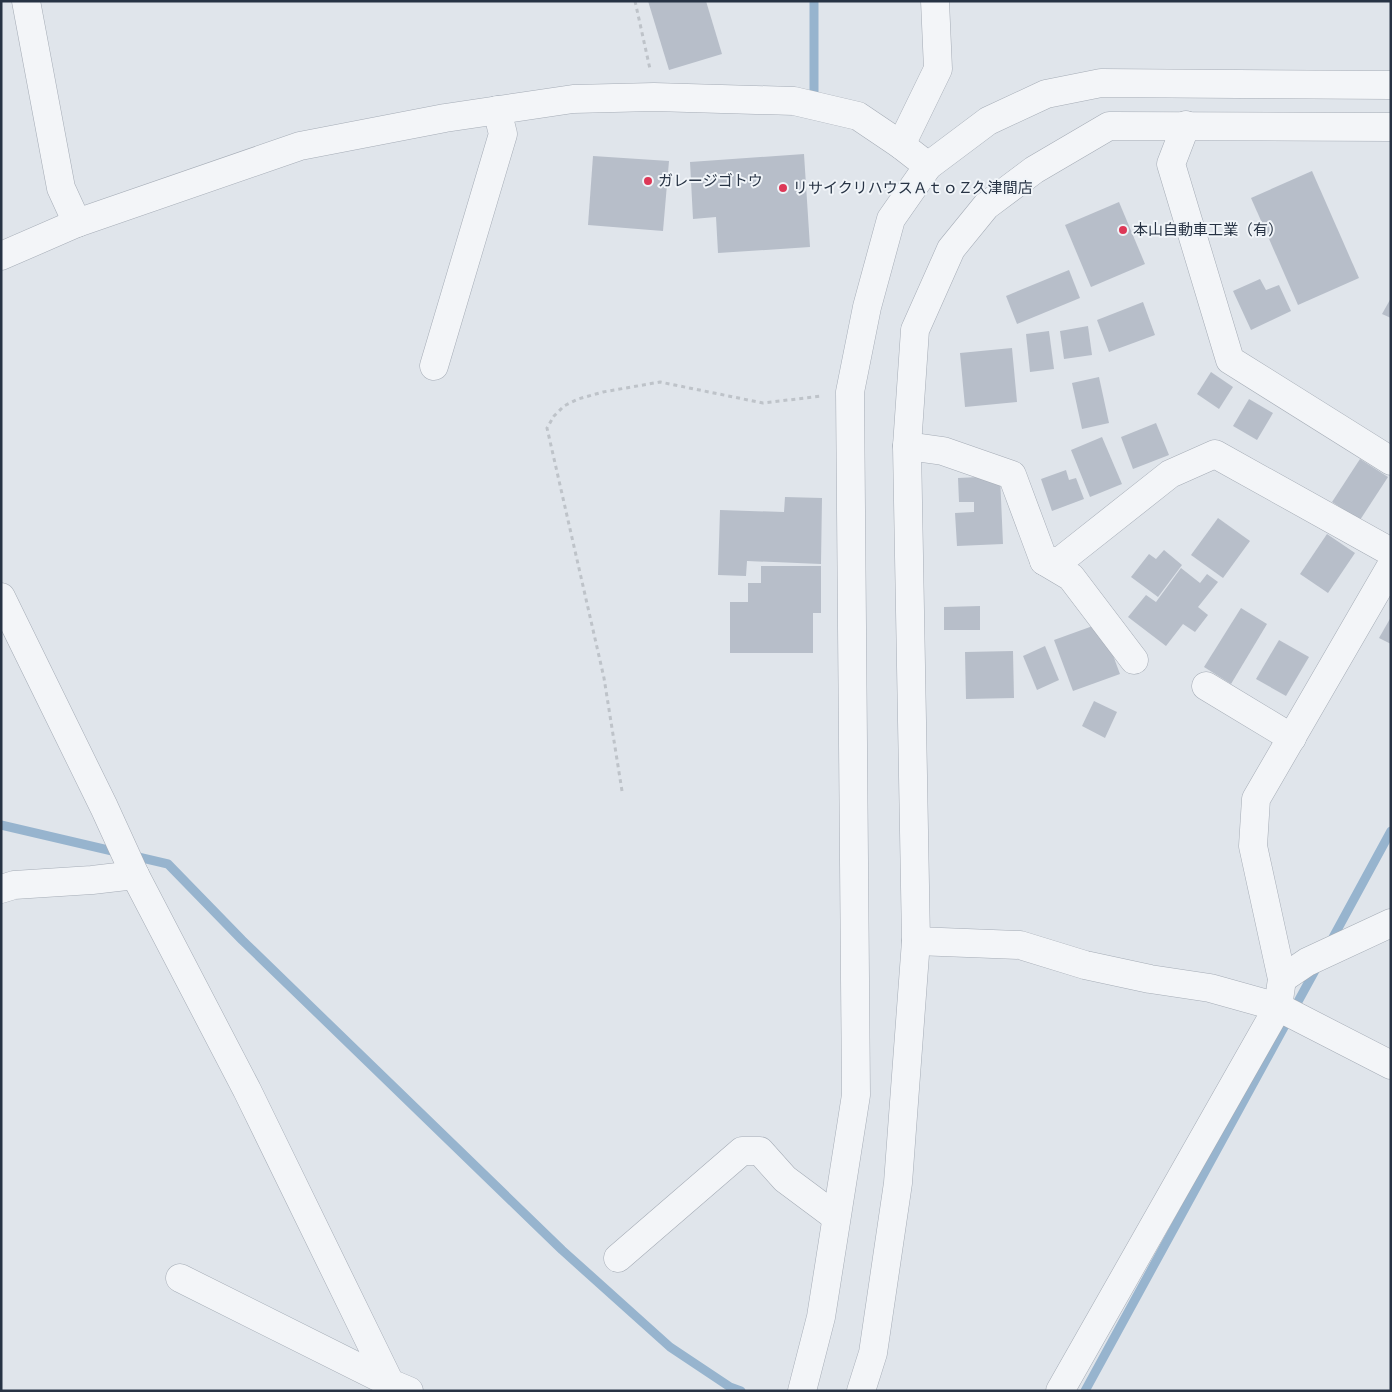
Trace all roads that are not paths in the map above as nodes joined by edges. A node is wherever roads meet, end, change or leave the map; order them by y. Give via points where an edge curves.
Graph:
1 (26, 1) edge
2 (935, 1) edge
3 (1391, 85) edge
4 (497, 110) junction
5 (1186, 125) junction
6 (1391, 127) edge
7 (901, 146) junction
8 (928, 166) junction
9 (77, 223) junction
10 (1, 256) edge
11 (434, 366) dead end
12 (907, 446) junction
13 (1391, 461) edge
14 (1391, 552) edge
15 (1044, 561) junction
16 (1391, 566) edge
17 (1, 597) edge
18 (1134, 660) dead end
19 (1206, 686) dead end
20 (1292, 738) junction
21 (136, 875) junction
22 (1, 889) edge
23 (1391, 923) edge
24 (916, 941) junction
25 (1282, 979) junction
26 (1278, 1007) junction
27 (1391, 1065) edge
28 (836, 1217) junction
29 (618, 1258) dead end
30 (180, 1278) dead end
31 (400, 1387) edge
32 (802, 1391) edge
33 (861, 1391) edge
34 (1060, 1391) edge

1 - 9 street via 61,188
2 - 7 street via 938,69
3 - 8 street via 1101,83 1046,94 988,121
4 - 7 street via 573,99 654,97 794,101 858,116
4 - 9 street via 300,146
4 - 11 street via 503,134
5 - 6 street
5 - 12 street via 1109,126 1034,170 986,206 951,249 915,330
5 - 13 street via 1171,164 1230,360
7 - 8 street
8 - 28 street via 892,219 867,307 850,392 856,1095
9 - 10 street
12 - 15 street via 943,451 1012,475
12 - 24 street
14 - 15 street via 1215,454 1170,474 1060,561
15 - 18 street via 1071,577
16 - 20 street
17 - 21 street
19 - 20 street
20 - 25 street via 1256,799 1253,846
21 - 22 street via 14,884
21 - 31 street
23 - 25 street via 1307,962
24 - 26 street via 1020,945 1084,965 1210,988
24 - 33 street via 898,1183 873,1353
25 - 26 street
26 - 27 street
26 - 34 street
28 - 29 street via 785,1179 760,1151 742,1151
28 - 32 street via 821,1317
30 - 31 street

